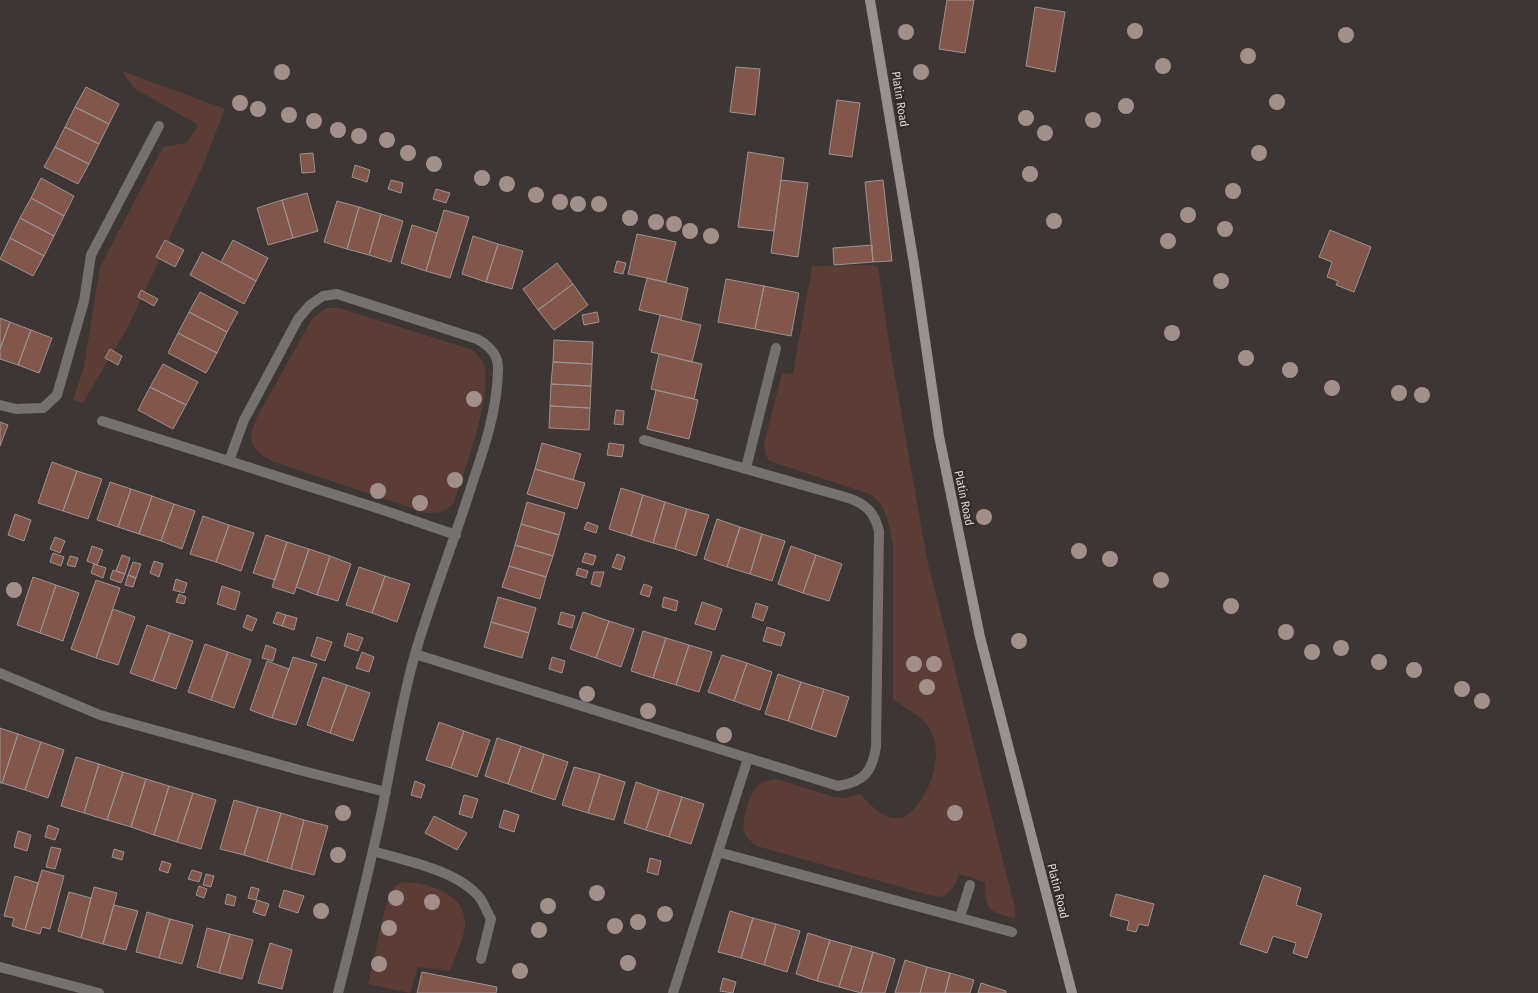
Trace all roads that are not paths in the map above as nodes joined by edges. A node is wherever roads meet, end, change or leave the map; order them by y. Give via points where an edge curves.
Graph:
1 (870, 0) edge
2 (159, 126) dead end
3 (776, 348) dead end
4 (0, 405) edge
5 (102, 421) dead end
6 (644, 440) dead end
7 (229, 461) junction
8 (746, 468) junction
9 (456, 535) junction
10 (415, 654) junction
11 (0, 673) edge
12 (748, 758) junction
13 (386, 792) junction
14 (373, 852) junction
15 (718, 852) junction
16 (970, 885) dead end
17 (960, 917) junction
18 (1012, 932) dead end
19 (481, 960) dead end
20 (0, 968) edge
21 (99, 993) edge
22 (338, 993) edge
23 (673, 993) edge
24 (1072, 993) edge

1 - 24 main road, Platin Road via 939,436 980,637
2 - 4 street via 91,255 84,301 57,395 43,408 16,409
3 - 8 street
5 - 7 street
6 - 8 street
7 - 9 street
7 - 9 street via 244,420 298,319 310,304 323,296 337,294 451,330 488,345 496,355 498,368 495,406 487,438
8 - 12 street via 852,499 875,516 880,531 876,747 868,773 852,784 838,786
9 - 10 street
10 - 12 street
10 - 13 street via 395,737
11 - 13 street via 100,715
12 - 15 street
13 - 14 street
14 - 19 street via 452,877 480,898 490,919
14 - 22 street
15 - 17 street
15 - 23 street
16 - 17 street
17 - 18 street
20 - 21 street

